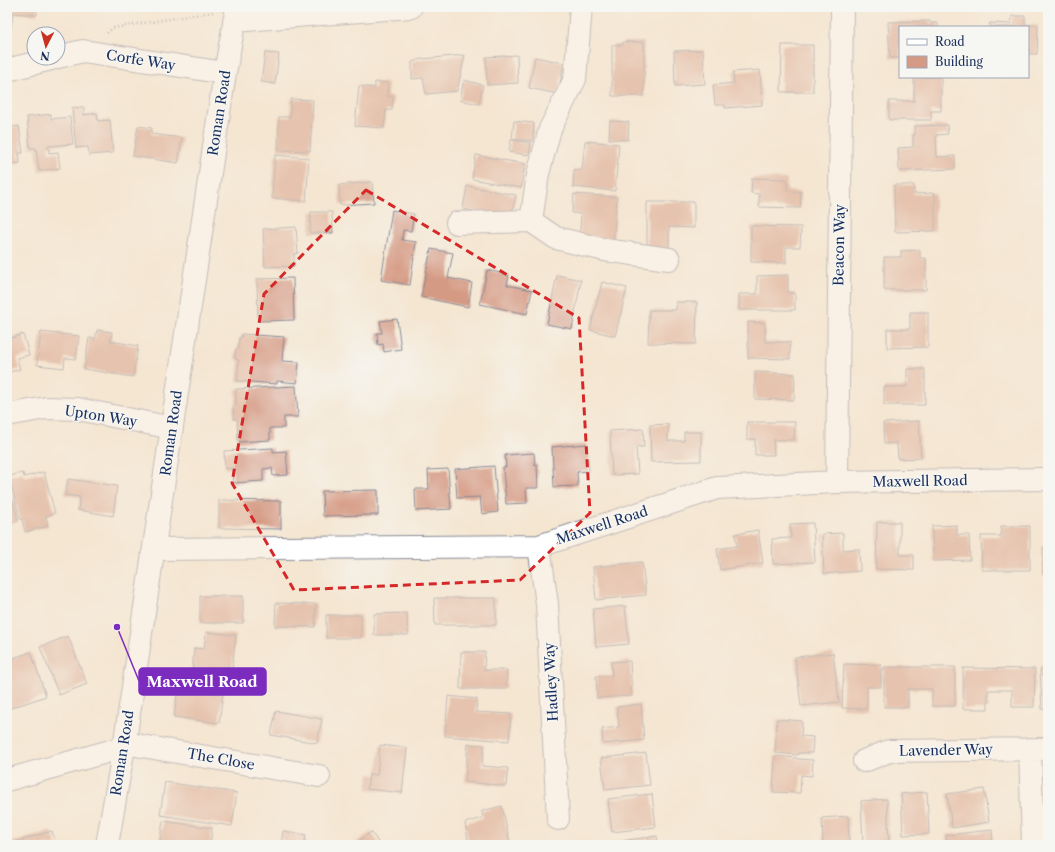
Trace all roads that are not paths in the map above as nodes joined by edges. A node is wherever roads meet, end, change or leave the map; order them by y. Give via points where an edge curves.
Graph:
1 (412, 7) edge
2 (581, 7) edge
3 (842, 7) edge
4 (236, 12) edge
5 (66, 56) edge
6 (26, 65) edge
7 (7, 70) edge
8 (225, 73) junction
9 (531, 221) junction
10 (457, 223) dead end
11 (669, 259) dead end
12 (7, 415) edge
13 (172, 428) junction
14 (1048, 479) edge
15 (837, 482) junction
16 (539, 546) junction
17 (154, 549) junction
18 (124, 745) junction
19 (1039, 749) edge
20 (864, 761) dead end
21 (319, 776) dead end
22 (7, 780) edge
23 (558, 819) dead end
24 (107, 845) edge
25 (1033, 845) edge

1 - 4 street
2 - 9 street via 575,79 550,129 538,174
3 - 15 street, Beacon Way
4 - 8 street, Roman Road
5 - 8 street, Corfe Way via 83,51
6 - 7 street, Corfe Way
8 - 13 street, Roman Road
9 - 10 street
9 - 11 street via 556,238 605,250
12 - 13 street, Upton Way via 46,408 78,409
13 - 17 street, Roman Road
14 - 15 street, Maxwell Road
15 - 16 street, Maxwell Road via 716,488
16 - 17 street, Maxwell Road
16 - 23 street, Hadley Way via 547,604
17 - 18 street, Roman Road
18 - 21 street, The Close
18 - 22 street
18 - 24 street, Roman Road
19 - 20 street, Lavender Way via 889,750
19 - 25 street, Lavender Way

